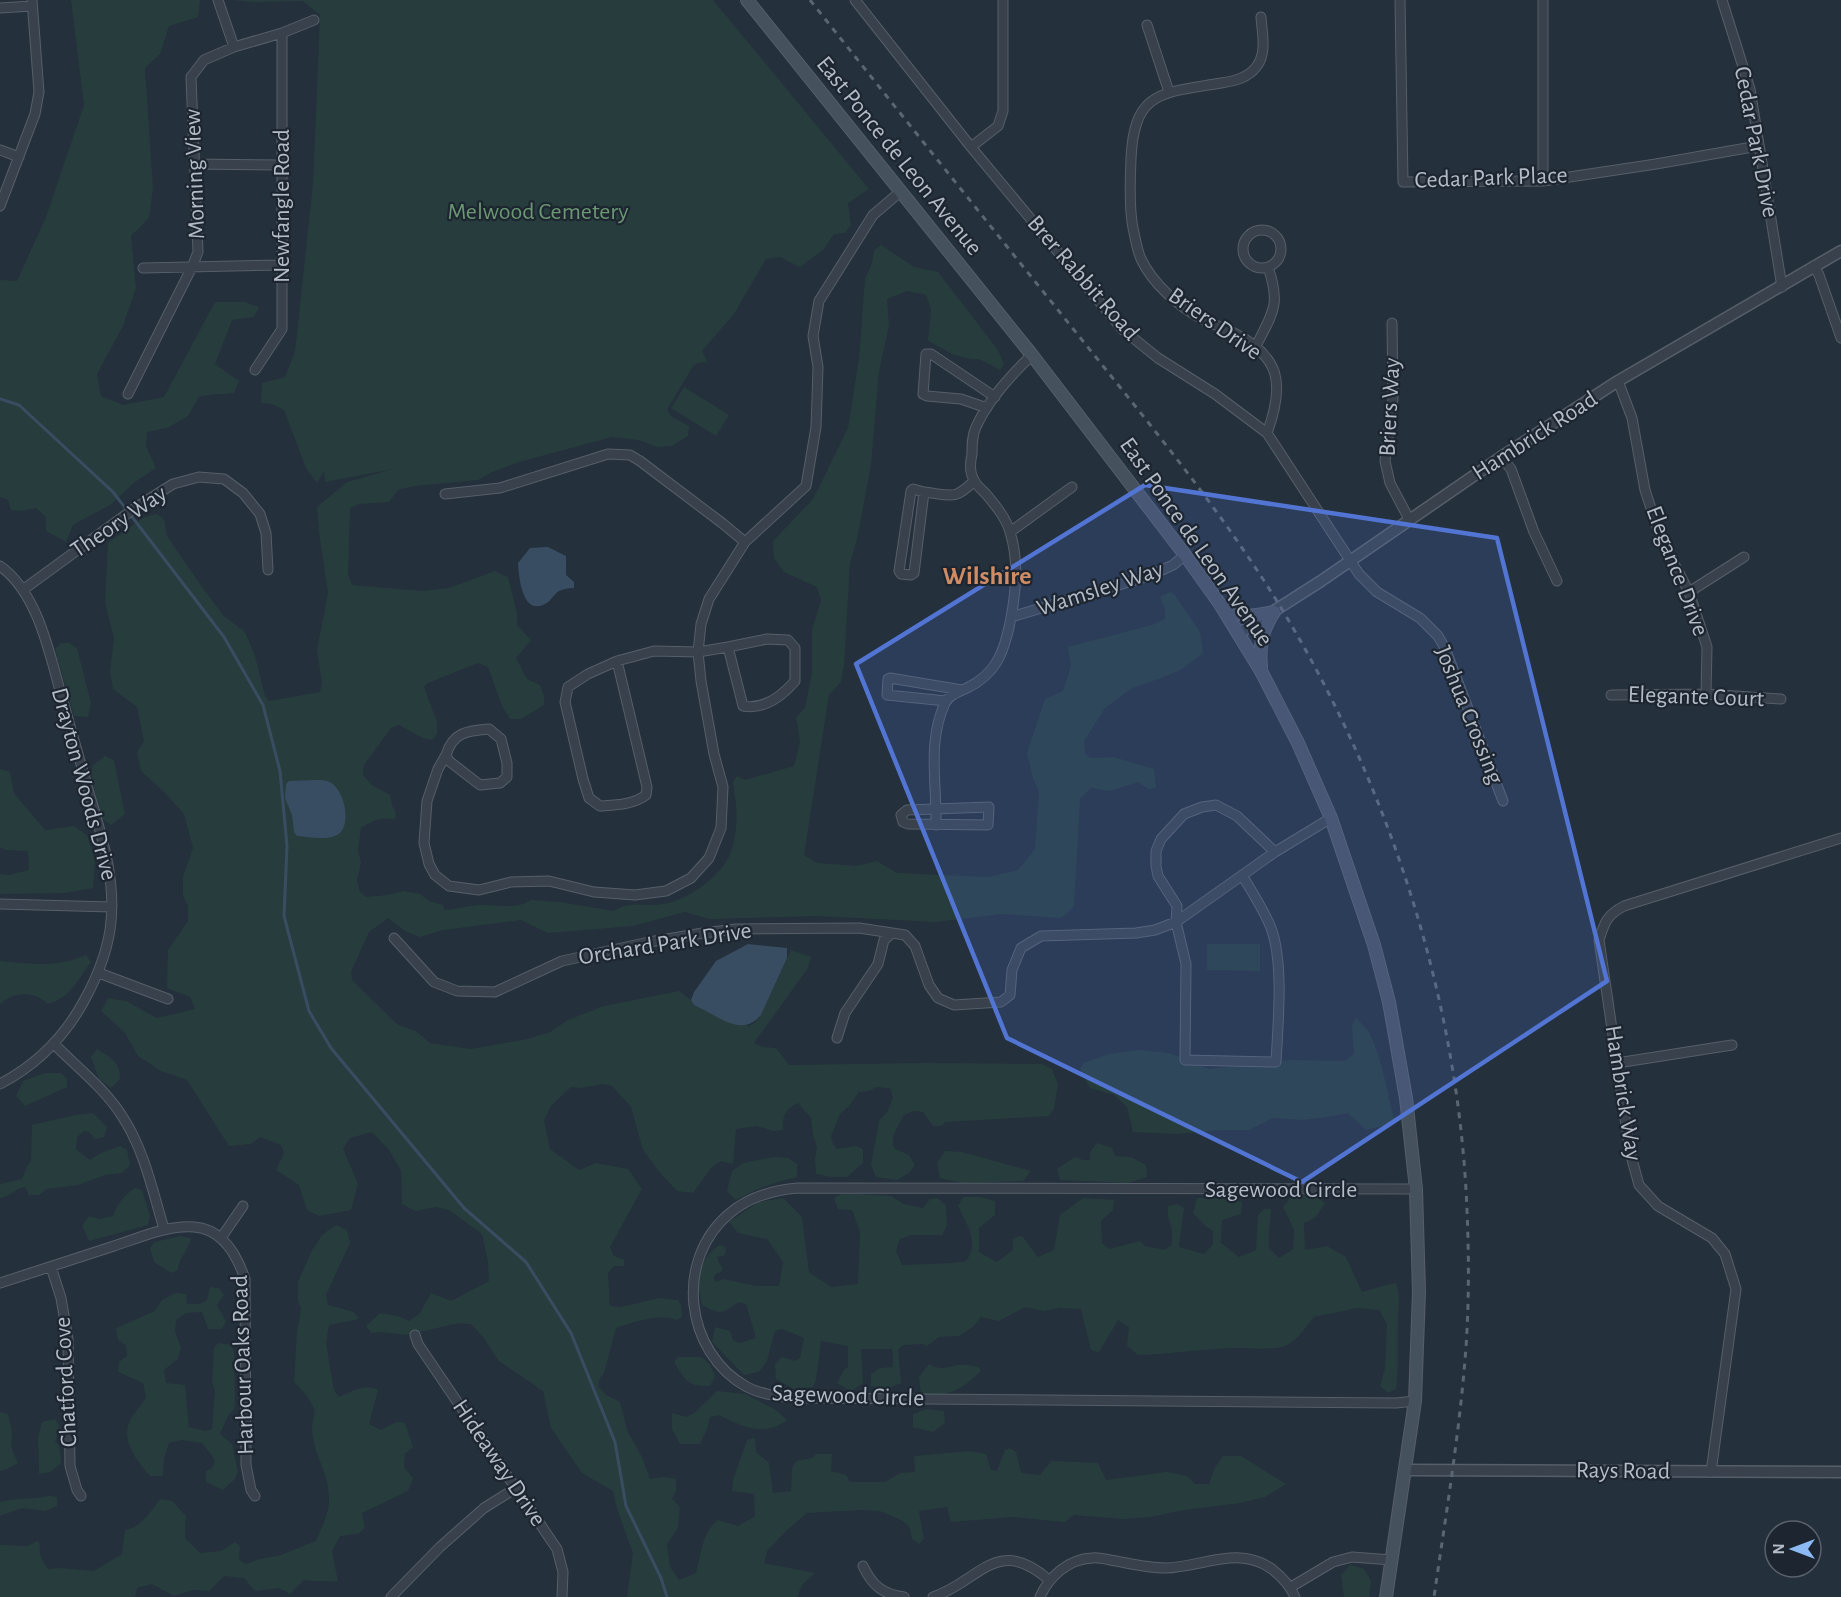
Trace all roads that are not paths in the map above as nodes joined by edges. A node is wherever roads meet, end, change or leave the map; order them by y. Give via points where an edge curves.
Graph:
1 (218, 0) edge
2 (747, 0) edge
3 (855, 0) edge
4 (1003, 0) edge
5 (1400, 0) edge
6 (1543, 0) edge
7 (1722, 0) edge
8 (32, 3) edge
9 (0, 8) edge
10 (1261, 17) dead end
11 (314, 20) dead end
12 (1147, 25) dead end
13 (282, 33) junction
14 (234, 47) junction
15 (1169, 92) junction
16 (1758, 146) junction
17 (971, 147) junction
18 (0, 150) edge
19 (18, 157) junction
20 (194, 164) junction
21 (282, 165) junction
22 (1543, 181) junction
23 (900, 192) junction
24 (0, 206) edge
25 (1841, 250) edge
26 (282, 265) junction
27 (192, 267) junction
28 (1268, 267) junction
29 (1814, 267) junction
30 (143, 268) dead end
31 (1782, 286) junction
32 (1392, 323) dead end
33 (1841, 338) edge
34 (1256, 346) junction
35 (1032, 355) junction
36 (255, 370) dead end
37 (1618, 381) junction
38 (128, 394) dead end
39 (995, 397) junction
40 (987, 408) junction
41 (1267, 433) junction
42 (1501, 457) junction
43 (974, 481) junction
44 (1072, 487) dead end
45 (924, 492) junction
46 (445, 494) dead end
47 (1410, 521) junction
48 (1010, 532) junction
49 (745, 542) junction
50 (1185, 555) junction
51 (1744, 557) dead end
52 (1351, 561) junction
53 (0, 566) edge
54 (268, 570) dead end
55 (1557, 581) dead end
56 (24, 589) junction
57 (1689, 592) junction
58 (1220, 604) junction
59 (1274, 612) junction
60 (1011, 617) junction
61 (1238, 634) junction
62 (728, 647) junction
63 (698, 652) junction
64 (617, 661) junction
65 (1261, 671) junction
66 (962, 690) junction
67 (1706, 694) junction
68 (1611, 695) dead end
69 (1780, 699) dead end
70 (946, 701) junction
71 (446, 755) junction
72 (1503, 801) dead end
73 (936, 808) junction
74 (1331, 818) junction
75 (936, 825) junction
76 (1841, 838) edge
77 (1275, 852) junction
78 (1242, 875) junction
79 (0, 904) edge
80 (112, 907) junction
81 (1176, 922) junction
82 (892, 933) junction
83 (394, 938) dead end
84 (99, 973) junction
85 (168, 999) dead end
86 (837, 1038) dead end
87 (55, 1045) junction
88 (1732, 1045) dead end
89 (1617, 1063) junction
90 (0, 1084) edge
91 (1416, 1189) junction
92 (243, 1206) dead end
93 (164, 1229) junction
94 (221, 1238) junction
95 (51, 1267) junction
96 (0, 1283) edge
97 (415, 1335) dead end
98 (1415, 1401) junction
99 (1406, 1470) junction
100 (1711, 1472) junction
101 (1841, 1472) edge
102 (516, 1488) junction
103 (81, 1496) dead end
104 (255, 1496) dead end
105 (1392, 1560) junction
106 (863, 1566) dead end
107 (1049, 1580) junction
108 (1291, 1587) junction
109 (391, 1597) edge
110 (562, 1597) edge
111 (904, 1597) edge
112 (933, 1597) edge
113 (1040, 1597) edge
114 (1295, 1597) edge
115 (1386, 1597) edge

1 - 14 street
2 - 23 main road, East Ponce de Leon Avenue
3 - 17 street, Brer Rabbit Road
4 - 17 street via 1003,111 998,126
5 - 22 street, Cedar Park Place via 1403,182
6 - 22 street
7 - 16 street, Cedar Park Drive via 1749,89
8 - 9 street
8 - 19 street via 39,92
10 - 15 street, Briers Drive via 1263,51 1258,65 1246,77
11 - 13 street, Morning View
12 - 15 street
13 - 14 street, Morning View
13 - 21 street, Newfangle Road
14 - 20 street, Morning View via 204,60 191,77
15 - 34 street, Briers Drive via 1142,110 1131,143 1133,225 1141,258 1177,302
16 - 22 street, Cedar Park Place
16 - 31 street, Cedar Park Drive
17 - 41 street, Brer Rabbit Road via 1122,329
18 - 19 street
19 - 24 street
20 - 21 street
20 - 27 street, Morning View via 198,252
21 - 26 street, Newfangle Road
23 - 35 main road, East Ponce de Leon Avenue
23 - 49 street via 873,215 819,301 813,336 818,366 816,427 806,486
25 - 29 street, Hambrick Road
26 - 27 street
26 - 36 street, Newfangle Road via 282,329
27 - 30 street
27 - 38 street, Morning View
28 - 28 street via 1280,257 1281,250 1277,237 1259,230 1246,237 1242,250 1248,262
28 - 34 street via 1275,309
29 - 31 street, Hambrick Road
29 - 33 street
31 - 37 street, Hambrick Road
32 - 47 street, Briers Way via 1393,399 1385,461 1390,483
34 - 41 street, Briers Drive via 1269,361 1278,382 1275,411
35 - 39 street
35 - 50 main road, East Ponce de Leon Avenue
37 - 42 street, Hambrick Road
37 - 57 street, Elegance Drive via 1632,418 1645,490 1660,538
39 - 40 street
39 - 40 street via 926,354 923,393
40 - 43 street via 975,428 970,467
41 - 52 street, Brer Rabbit Road
42 - 47 street, Hambrick Road
42 - 55 street via 1511,469
43 - 45 street via 954,496
43 - 48 street via 1000,510
44 - 48 street
45 - 45 street via 911,491 901,574 914,573
46 - 49 street via 500,488 608,454 630,455
47 - 52 street, Hambrick Road
48 - 60 street via 1017,569
49 - 63 street via 709,599
50 - 58 main road, East Ponce de Leon Avenue
50 - 60 street, Wamsley Way via 1149,576
51 - 57 street
52 - 59 street, Hambrick Road
52 - 72 street, Joshua Crossing via 1377,592 1420,618 1438,636
53 - 56 street, Drayton Woods Drive
54 - 56 street, Theory Way via 266,532 260,514 243,493 224,479 199,477 172,484
56 - 80 street, Drayton Woods Drive via 41,626 105,844
57 - 67 street, Elegance Drive via 1707,647
58 - 59 main road via 1245,616
58 - 61 main road, East Ponce de Leon Avenue
59 - 61 street, Hambrick Road
59 - 65 main road via 1262,635
60 - 66 street via 1001,658 989,673
61 - 65 main road, East Ponce de Leon Avenue
62 - 62 street via 743,706 770,702 795,681 795,648 788,640 767,639
62 - 63 street
63 - 64 street via 654,651
63 - 71 street via 723,788 721,828 709,858 691,879 666,891 634,895 594,892 534,880 479,890 449,886 435,875 424,843 427,801
64 - 64 street via 647,787 646,795 639,800 600,806 589,798 565,702 568,687
65 - 74 main road, East Ponce de Leon Avenue
66 - 70 street
66 - 70 street via 888,679 887,695
67 - 68 street, Elegante Court
67 - 69 street, Elegante Court
70 - 73 street via 934,740
71 - 71 street via 458,736 489,729 501,740 507,777 500,783 480,785
73 - 75 street
73 - 75 street via 907,810 901,815 908,824
73 - 75 street via 989,807 988,825
74 - 77 street
74 - 91 main road, East Ponce de Leon Avenue via 1389,1002 1406,1098
76 - 89 street, Hambrick Way via 1612,912 1604,922 1599,940
77 - 78 street
77 - 81 street via 1237,816 1216,805 1184,814 1161,839 1156,851 1158,876 1177,906
78 - 81 street
78 - 81 street via 1271,927 1278,951 1276,1062 1185,1060 1186,964
79 - 80 street
80 - 84 street, Drayton Woods Drive
81 - 82 street via 1136,933 1041,936 1021,948 1012,970 1010,995 1001,1002 954,1005 938,998 915,946 905,935
82 - 83 street, Orchard Park Drive via 859,928 703,933 562,961 495,992 457,991 434,982
82 - 86 street via 884,940 878,964 845,1013
84 - 85 street
84 - 87 street, Drayton Woods Drive via 77,1015
87 - 90 street, Drayton Woods Drive via 20,1074
87 - 93 street via 123,1116 134,1136
88 - 89 street
89 - 100 street, Hambrick Way via 1630,1152 1640,1185 1658,1206 1712,1238 1725,1254 1736,1289
91 - 98 main road, East Ponce de Leon Avenue via 1419,1292
91 - 98 street, Sagewood Circle via 779,1190 749,1200 714,1230 702,1250 692,1291 695,1320 707,1348 723,1369 746,1387 763,1394 807,1398
92 - 94 street
93 - 94 street, Harbour Oaks Road via 194,1227
93 - 95 street, Harbour Oaks Road
94 - 104 street, Harbour Oaks Road via 240,1262 245,1279 246,1465
95 - 96 street, Harbour Oaks Road
95 - 103 street, Chatford Cove via 68,1339 70,1466
97 - 102 street, Hideaway Drive
98 - 99 main road, East Ponce de Leon Avenue
99 - 100 street, Rays Road
99 - 105 main road, East Ponce de Leon Avenue
100 - 101 street, Rays Road
102 - 109 street via 466,1523
102 - 110 street, Hideaway Drive via 557,1549 563,1572
105 - 108 street via 1352,1557 1333,1562
105 - 115 main road, East Ponce de Leon Avenue
106 - 111 street via 881,1590
107 - 108 street via 1067,1564 1092,1558 1161,1568 1233,1557 1262,1562
107 - 112 street via 1018,1561 996,1561 947,1593
107 - 113 street
108 - 114 street

